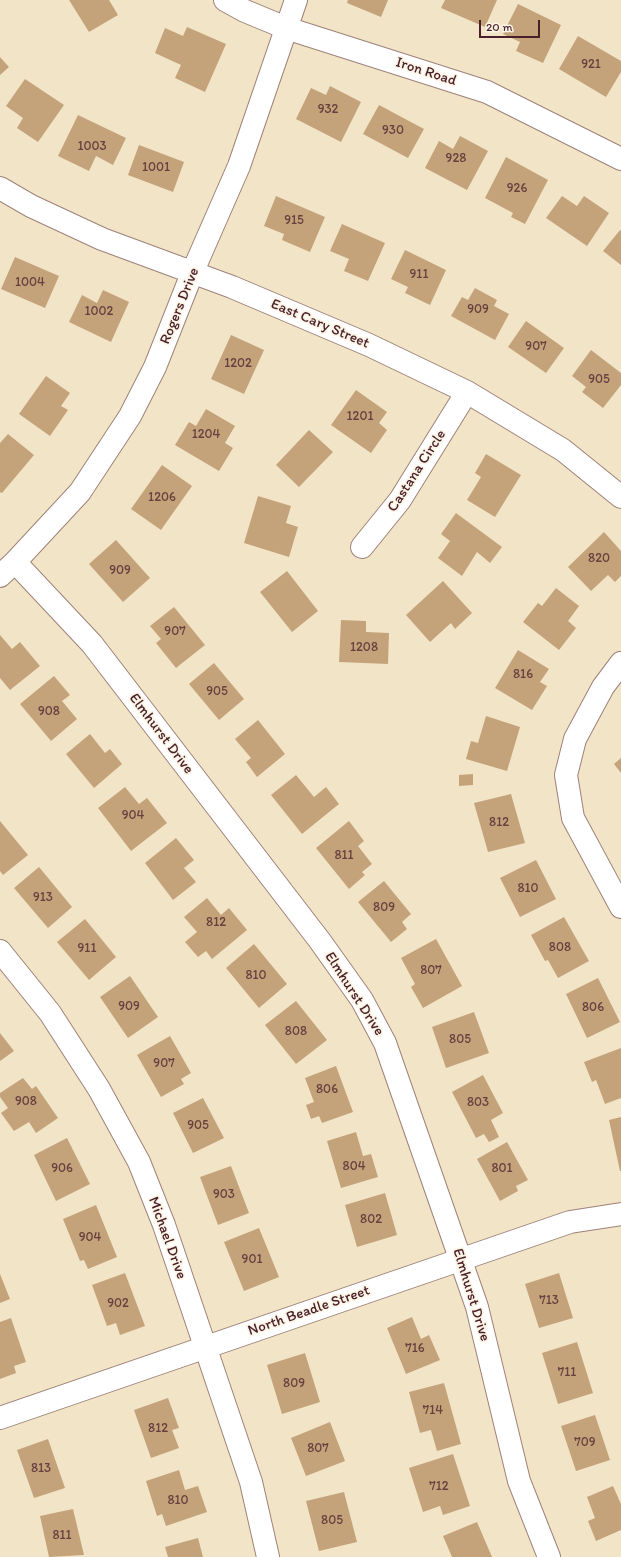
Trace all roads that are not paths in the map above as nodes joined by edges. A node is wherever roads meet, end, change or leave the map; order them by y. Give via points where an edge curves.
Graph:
1 (225, 0) edge
2 (296, 0) edge
3 (286, 28) junction
4 (621, 159) edge
5 (0, 188) edge
6 (193, 271) junction
7 (467, 392) junction
8 (621, 497) edge
9 (362, 546) dead end
10 (7, 569) edge
11 (621, 663) edge
12 (621, 907) edge
13 (0, 951) edge
14 (621, 1214) edge
15 (460, 1259) junction
16 (204, 1348) junction
17 (0, 1418) edge
18 (268, 1557) edge
19 (549, 1557) edge

1 - 3 street, Iron Road
2 - 3 street, Rogers Drive
3 - 4 street, Iron Road via 487,92
3 - 6 street, Rogers Drive via 239,166
5 - 6 street, East Cary Street via 31,206 102,239
6 - 7 street, East Cary Street via 369,345
6 - 10 street, Rogers Drive via 155,367 130,416 80,492
7 - 8 street, East Cary Street via 563,450
7 - 9 street, Castana Circle via 400,500
10 - 15 street, Elmhurst Drive via 38,584 92,644 320,941 362,1000 385,1043
11 - 12 street via 603,687 575,739 566,775 574,818
13 - 16 street, Michael Drive via 50,1013 99,1089 139,1162 164,1225
14 - 15 street, North Beadle Street via 570,1222
15 - 16 street, North Beadle Street
15 - 19 street, Elmhurst Drive via 478,1307 519,1481
16 - 17 street, North Beadle Street
16 - 18 street, Michael Drive via 251,1482

